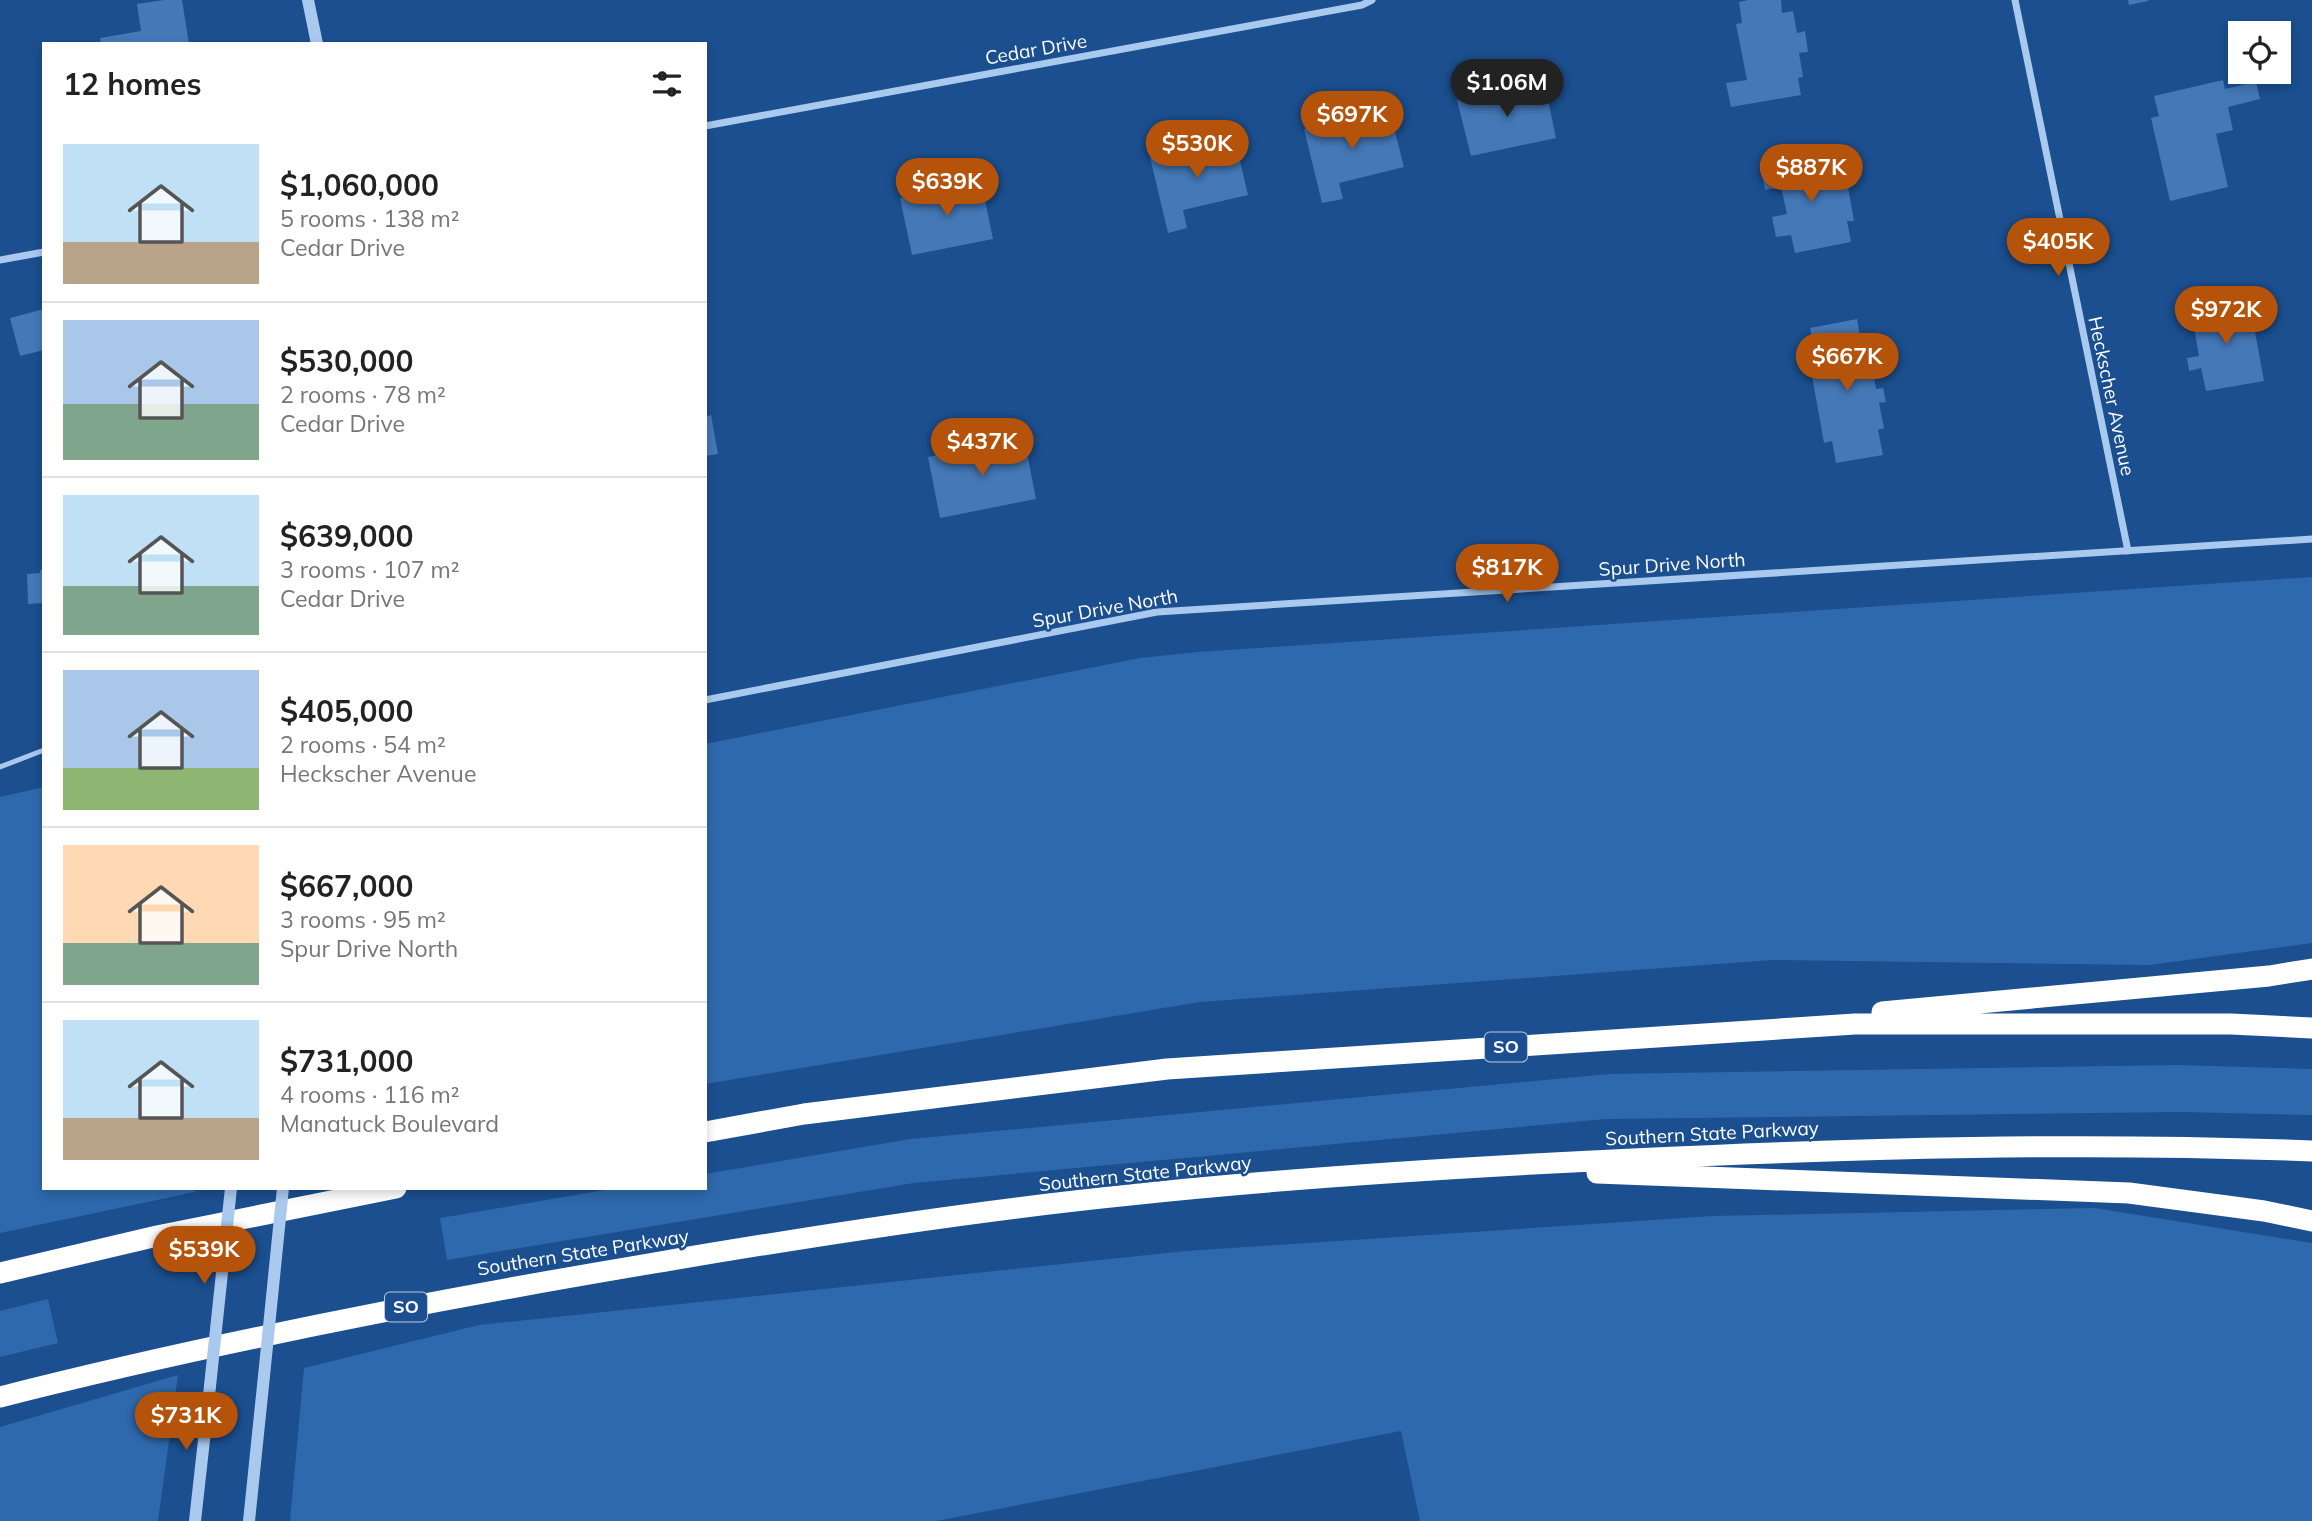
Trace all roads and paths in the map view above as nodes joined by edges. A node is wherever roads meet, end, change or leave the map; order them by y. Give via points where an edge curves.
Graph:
1 (309, 0) edge
2 (1372, 0) edge
3 (2015, 0) edge
4 (317, 42) edge
5 (707, 126) edge
6 (42, 252) edge
7 (0, 260) edge
8 (2312, 539) edge
9 (2128, 551) junction
10 (707, 700) edge
11 (42, 751) edge
12 (0, 767) edge
13 (2312, 969) edge
14 (2312, 1028) edge
15 (1514, 1046) junction
16 (707, 1132) edge
17 (2312, 1151) edge
18 (1455, 1168) junction
19 (231, 1190) edge
20 (283, 1190) edge
21 (386, 1190) edge
22 (2312, 1221) edge
23 (0, 1273) edge
24 (0, 1397) edge
25 (195, 1521) edge
26 (249, 1521) edge

1 - 4 street
2 - 5 street, Cedar Drive
3 - 9 street, Heckscher Avenue
6 - 7 street
8 - 9 street, Spur Drive North
9 - 10 street, Spur Drive North via 1157,612
11 - 12 lane
13 - 15 highway
14 - 15 highway, SO via 1855,1024
15 - 16 highway, SO via 1167,1069 804,1114
17 - 18 highway, Southern State Parkway / SO via 2180,1146 1822,1150
18 - 22 highway via 2129,1193
18 - 24 highway, Southern State Parkway / SO via 1129,1195 803,1238 454,1297 137,1362
19 - 25 street, bridge
20 - 26 street, bridge
21 - 23 highway

